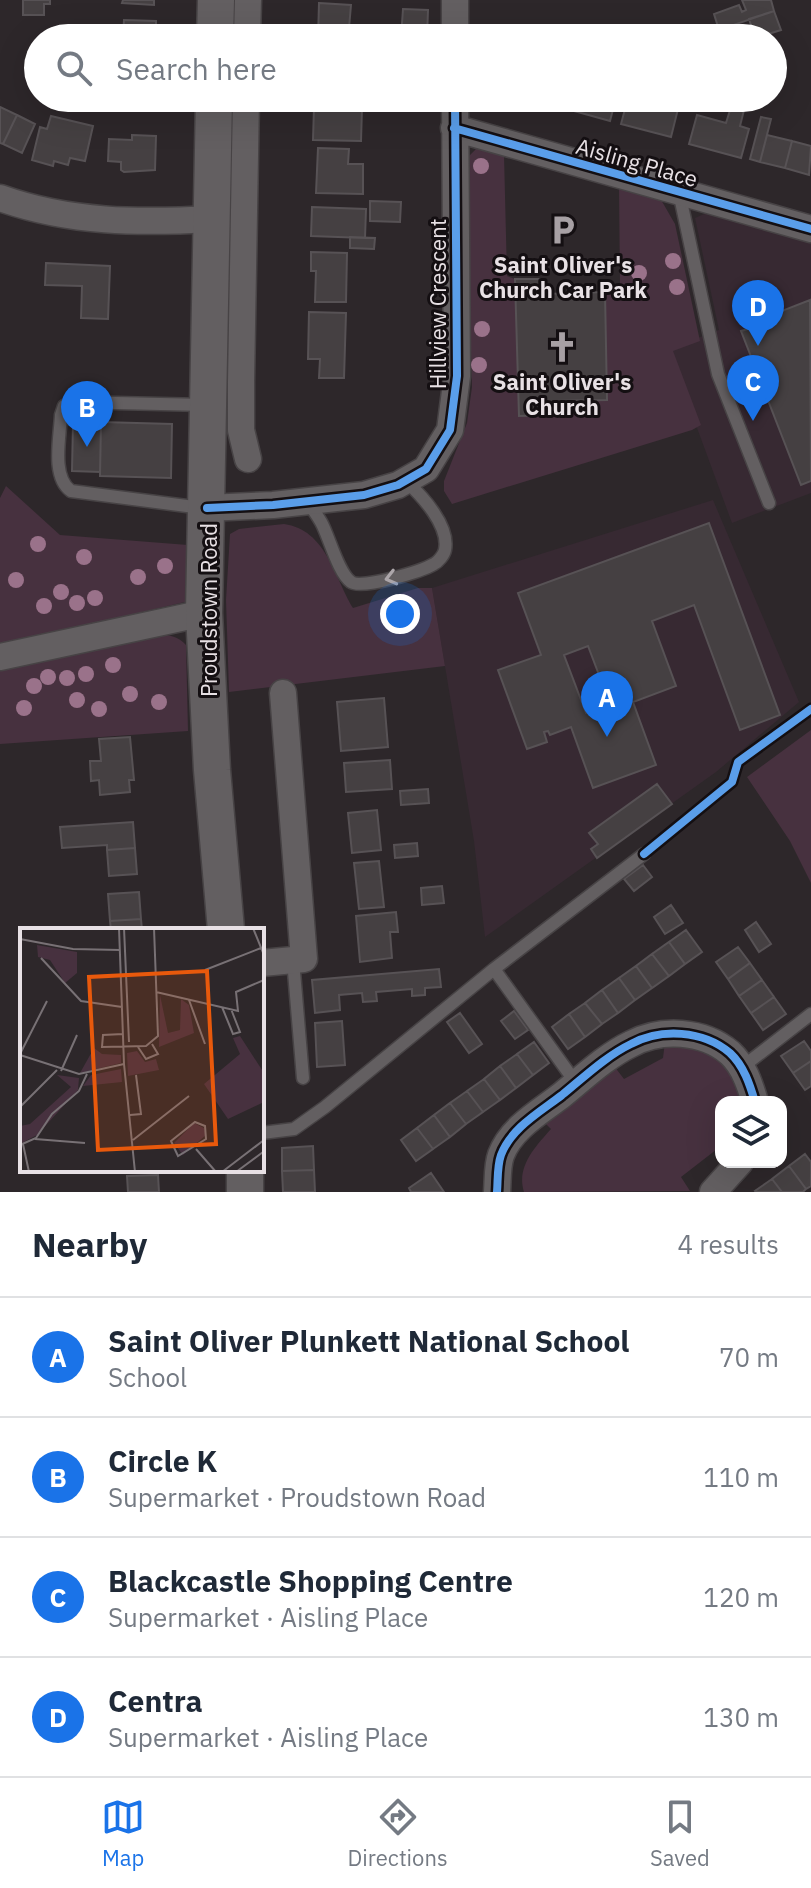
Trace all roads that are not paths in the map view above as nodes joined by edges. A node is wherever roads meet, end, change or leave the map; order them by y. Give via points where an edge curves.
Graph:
1 (216, 0) edge
2 (248, 0) edge
3 (455, 0) edge
4 (215, 24) edge
5 (247, 24) edge
6 (455, 24) edge
7 (214, 112) edge
8 (246, 112) edge
9 (455, 112) edge
10 (454, 128) junction
11 (679, 192) junction
12 (0, 198) edge
13 (213, 219) junction
14 (811, 229) edge
15 (209, 405) junction
16 (248, 459) dead end
17 (407, 482) junction
18 (307, 501) junction
19 (769, 503) dead end
20 (207, 508) junction
21 (204, 613) junction
22 (0, 657) edge
23 (283, 693) dead end
24 (644, 854) dead end
25 (226, 928) edge
26 (293, 960) junction
27 (264, 963) edge
28 (494, 969) junction
29 (811, 1014) edge
30 (741, 1068) junction
31 (303, 1078) dead end
32 (576, 1083) junction
33 (753, 1096) edge
34 (264, 1133) edge
35 (735, 1168) edge
36 (497, 1192) edge
37 (713, 1192) edge

1 - 4 main road
2 - 5 street
3 - 6 street
7 - 13 main road, Proudstown Road
8 - 16 street via 241,430
9 - 10 street, Hillview Crescent
10 - 11 street, Aisling Place
10 - 17 street, Hillview Crescent via 457,376 450,430 426,469
11 - 14 street, Aisling Place
11 - 19 lane via 718,374
12 - 13 street via 31,209 107,221
13 - 15 main road, Proudstown Road
15 - 20 main road, Proudstown Road
15 - 20 lane via 71,402 61,415 59,475 71,491
17 - 18 street, Hillview Crescent via 364,495
17 -> 18 lane via 436,516 445,550 436,563 360,585 345,574
18 - 20 street, Hillview Crescent
20 - 21 main road, Proudstown Road
21 - 22 street
21 - 25 main road, Proudstown Road
23 - 26 street via 304,959
24 - 28 lane
26 - 27 street
26 - 31 lane
28 - 32 lane
28 - 34 lane via 294,1129
29 - 30 lane
30 - 32 street via 730,1054 697,1037 675,1033 630,1044
30 - 33 street
32 - 36 street via 512,1136 501,1156
35 - 37 street

